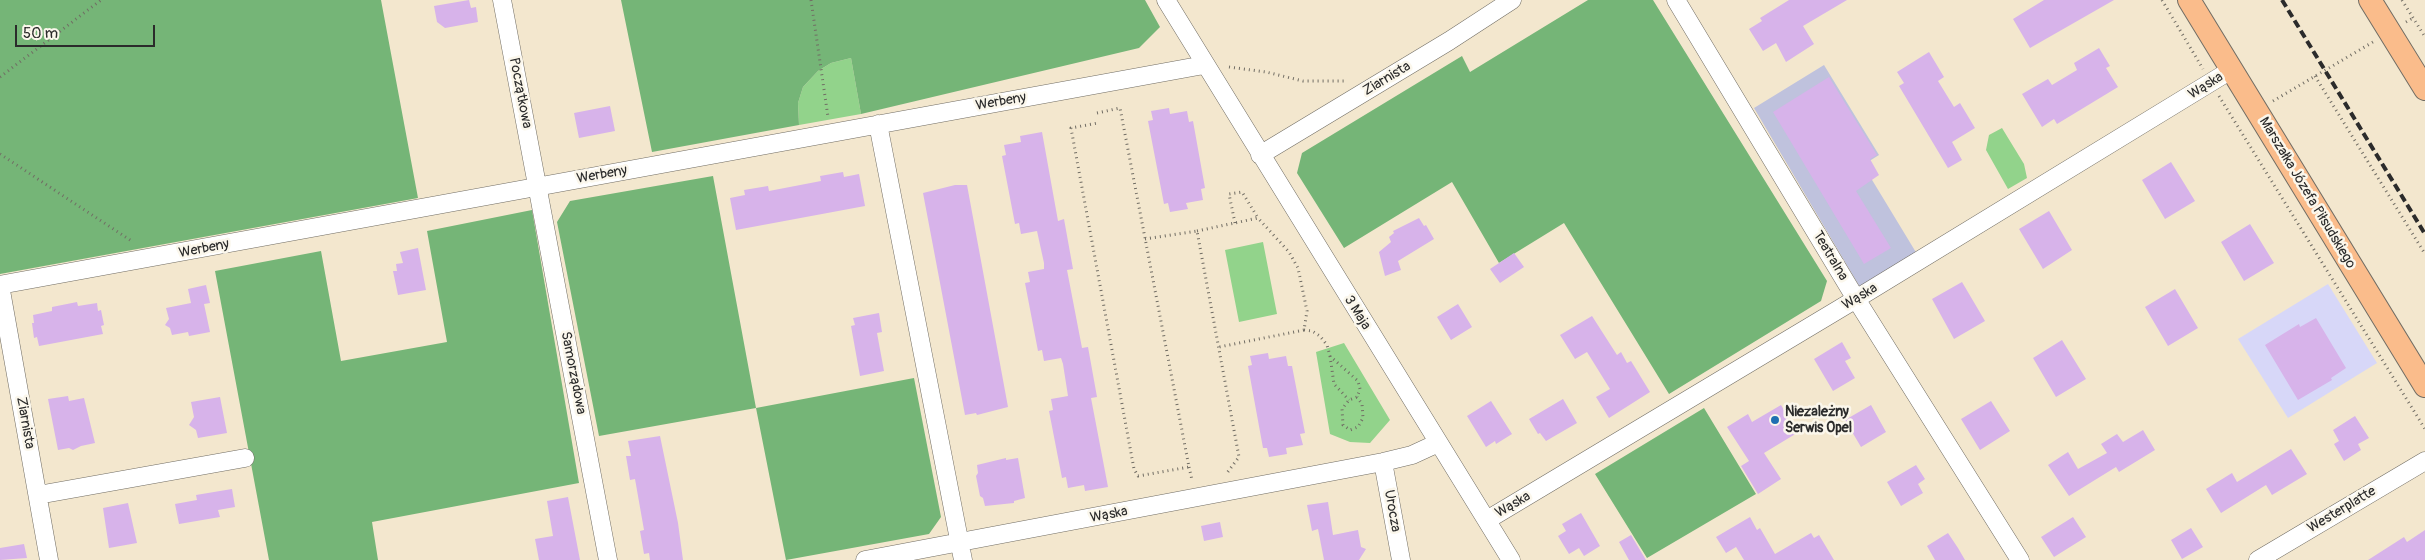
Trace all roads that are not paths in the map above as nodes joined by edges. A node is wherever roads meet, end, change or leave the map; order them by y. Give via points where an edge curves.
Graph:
1 (502, 0) edge
2 (1166, 0) edge
3 (1512, 0) edge
4 (1676, 0) edge
5 (2189, 0) edge
6 (2370, 0) edge
7 (1204, 65) junction
8 (2231, 70) junction
9 (2425, 89) edge
10 (878, 124) junction
11 (1260, 155) junction
12 (538, 187) junction
13 (0, 285) edge
14 (1856, 300) junction
15 (2425, 386) edge
16 (1438, 443) junction
17 (245, 458) dead end
18 (2425, 460) edge
19 (1383, 462) junction
20 (38, 495) junction
21 (1487, 520) junction
22 (961, 552) edge
23 (49, 560) edge
24 (608, 560) edge
25 (865, 560) edge
26 (1401, 560) edge
27 (1511, 560) edge
28 (2020, 560) edge
29 (2258, 560) edge

1 - 12 street, Początkowa
2 - 7 street, 3 Maja
3 - 11 street, Ziarnista via 1442,46
4 - 14 street, Teatralna
5 - 8 main road, Marszałka Józefa Piłsudskiego
6 - 9 main road
7 - 10 street, Werbeny
7 - 11 street, 3 Maja
8 - 14 street, Wąska
8 - 15 main road, Marszałka Józefa Piłsudskiego
10 - 12 street, Werbeny
10 - 22 street
11 - 16 street, 3 Maja
12 - 13 street, Werbeny
12 - 24 street, Samorządowa
13 - 20 street, Ziarnista
14 - 21 street, Wąska
14 - 28 street, Teatralna
16 - 19 street, Wąska via 1412,455
16 - 21 street, 3 Maja
17 - 20 street
18 - 29 street, Westerplatte
19 - 22 street, Wąska
19 - 26 street, Urocza
20 - 23 street, Ziarnista
21 - 27 street, 3 Maja
22 - 25 street, Wąska

